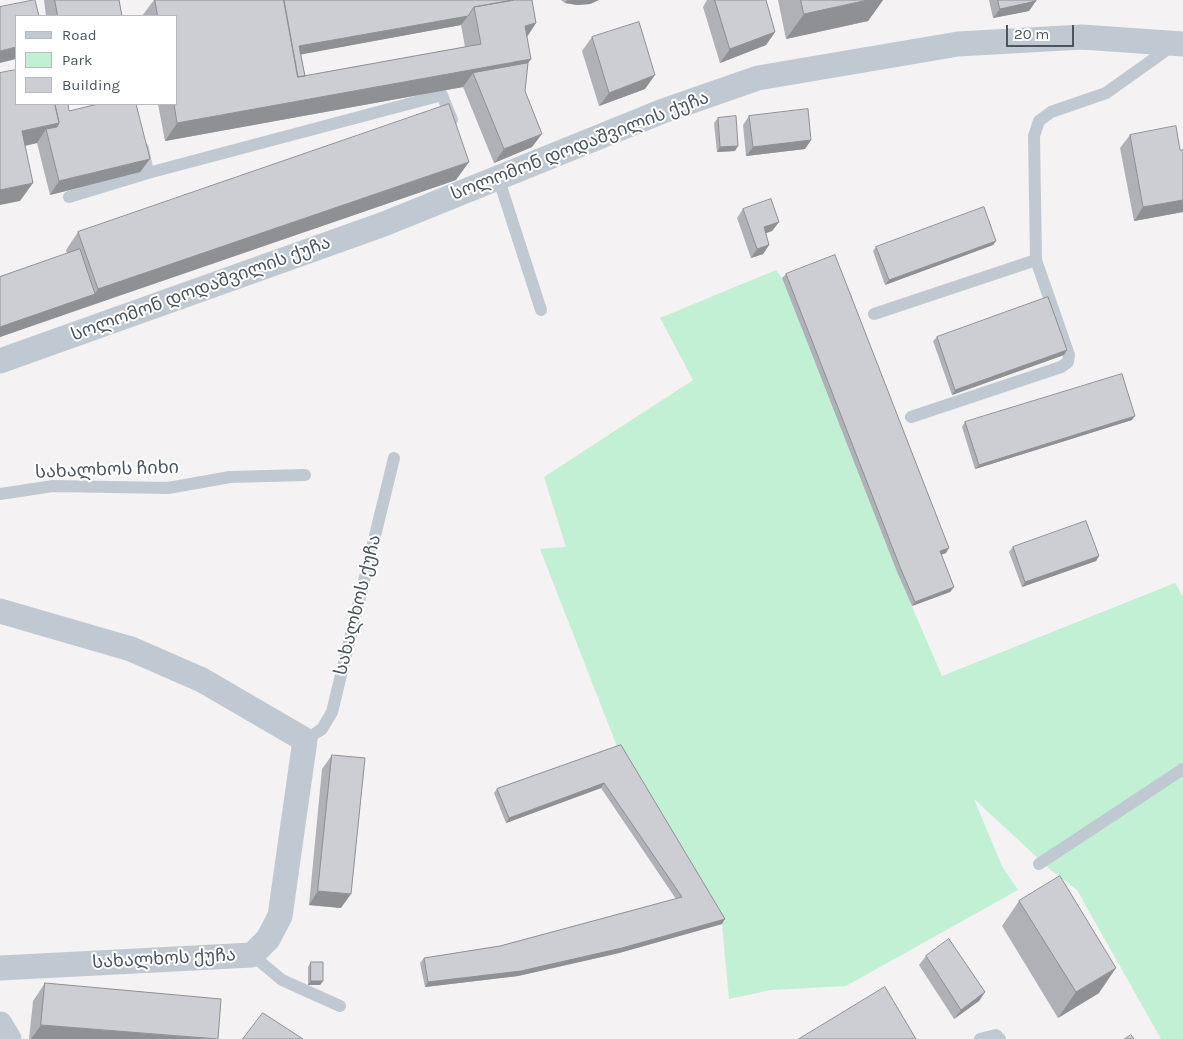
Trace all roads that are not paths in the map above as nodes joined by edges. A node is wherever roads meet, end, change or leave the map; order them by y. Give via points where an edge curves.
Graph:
1 (1178, 44) edge
2 (457, 131) edge
3 (142, 138) edge
4 (148, 173) junction
5 (498, 177) junction
6 (69, 197) dead end
7 (1036, 260) junction
8 (541, 310) dead end
9 (874, 314) dead end
10 (0, 361) edge
11 (911, 417) dead end
12 (394, 458) dead end
13 (305, 475) dead end
14 (0, 494) edge
15 (0, 611) edge
16 (305, 740) junction
17 (1183, 769) edge
18 (1039, 864) dead end
19 (252, 955) junction
20 (0, 968) edge
21 (340, 1006) dead end
22 (0, 1024) edge
23 (9, 1039) edge
24 (980, 1039) edge
25 (1000, 1039) edge

1 - 5 street, სოლომონ დოდაშვილის ქუჩა via 1082,37 958,44 758,78 663,111
1 - 7 lane via 1106,93 1051,112 1039,121 1034,136
2 - 4 lane via 442,95
3 - 4 lane
4 - 6 lane
5 - 8 lane
5 - 10 street, სოლომონ დოდაშვილის ქუჩა via 384,224
7 - 9 lane
7 - 11 lane via 1069,355 1068,362
12 - 16 lane, სახალხოს ქუჩა via 332,712 322,729
13 - 14 lane, სახალხოს ჩიხი via 230,477 168,488 53,486
15 - 16 street via 131,649 202,680
16 - 19 street, სახალხოს ქუჩა via 280,916 268,939
17 - 18 lane
19 - 20 street, სახალხოს ქუჩა
19 - 21 lane via 282,980
22 - 23 street
24 - 25 lane via 996,1035

